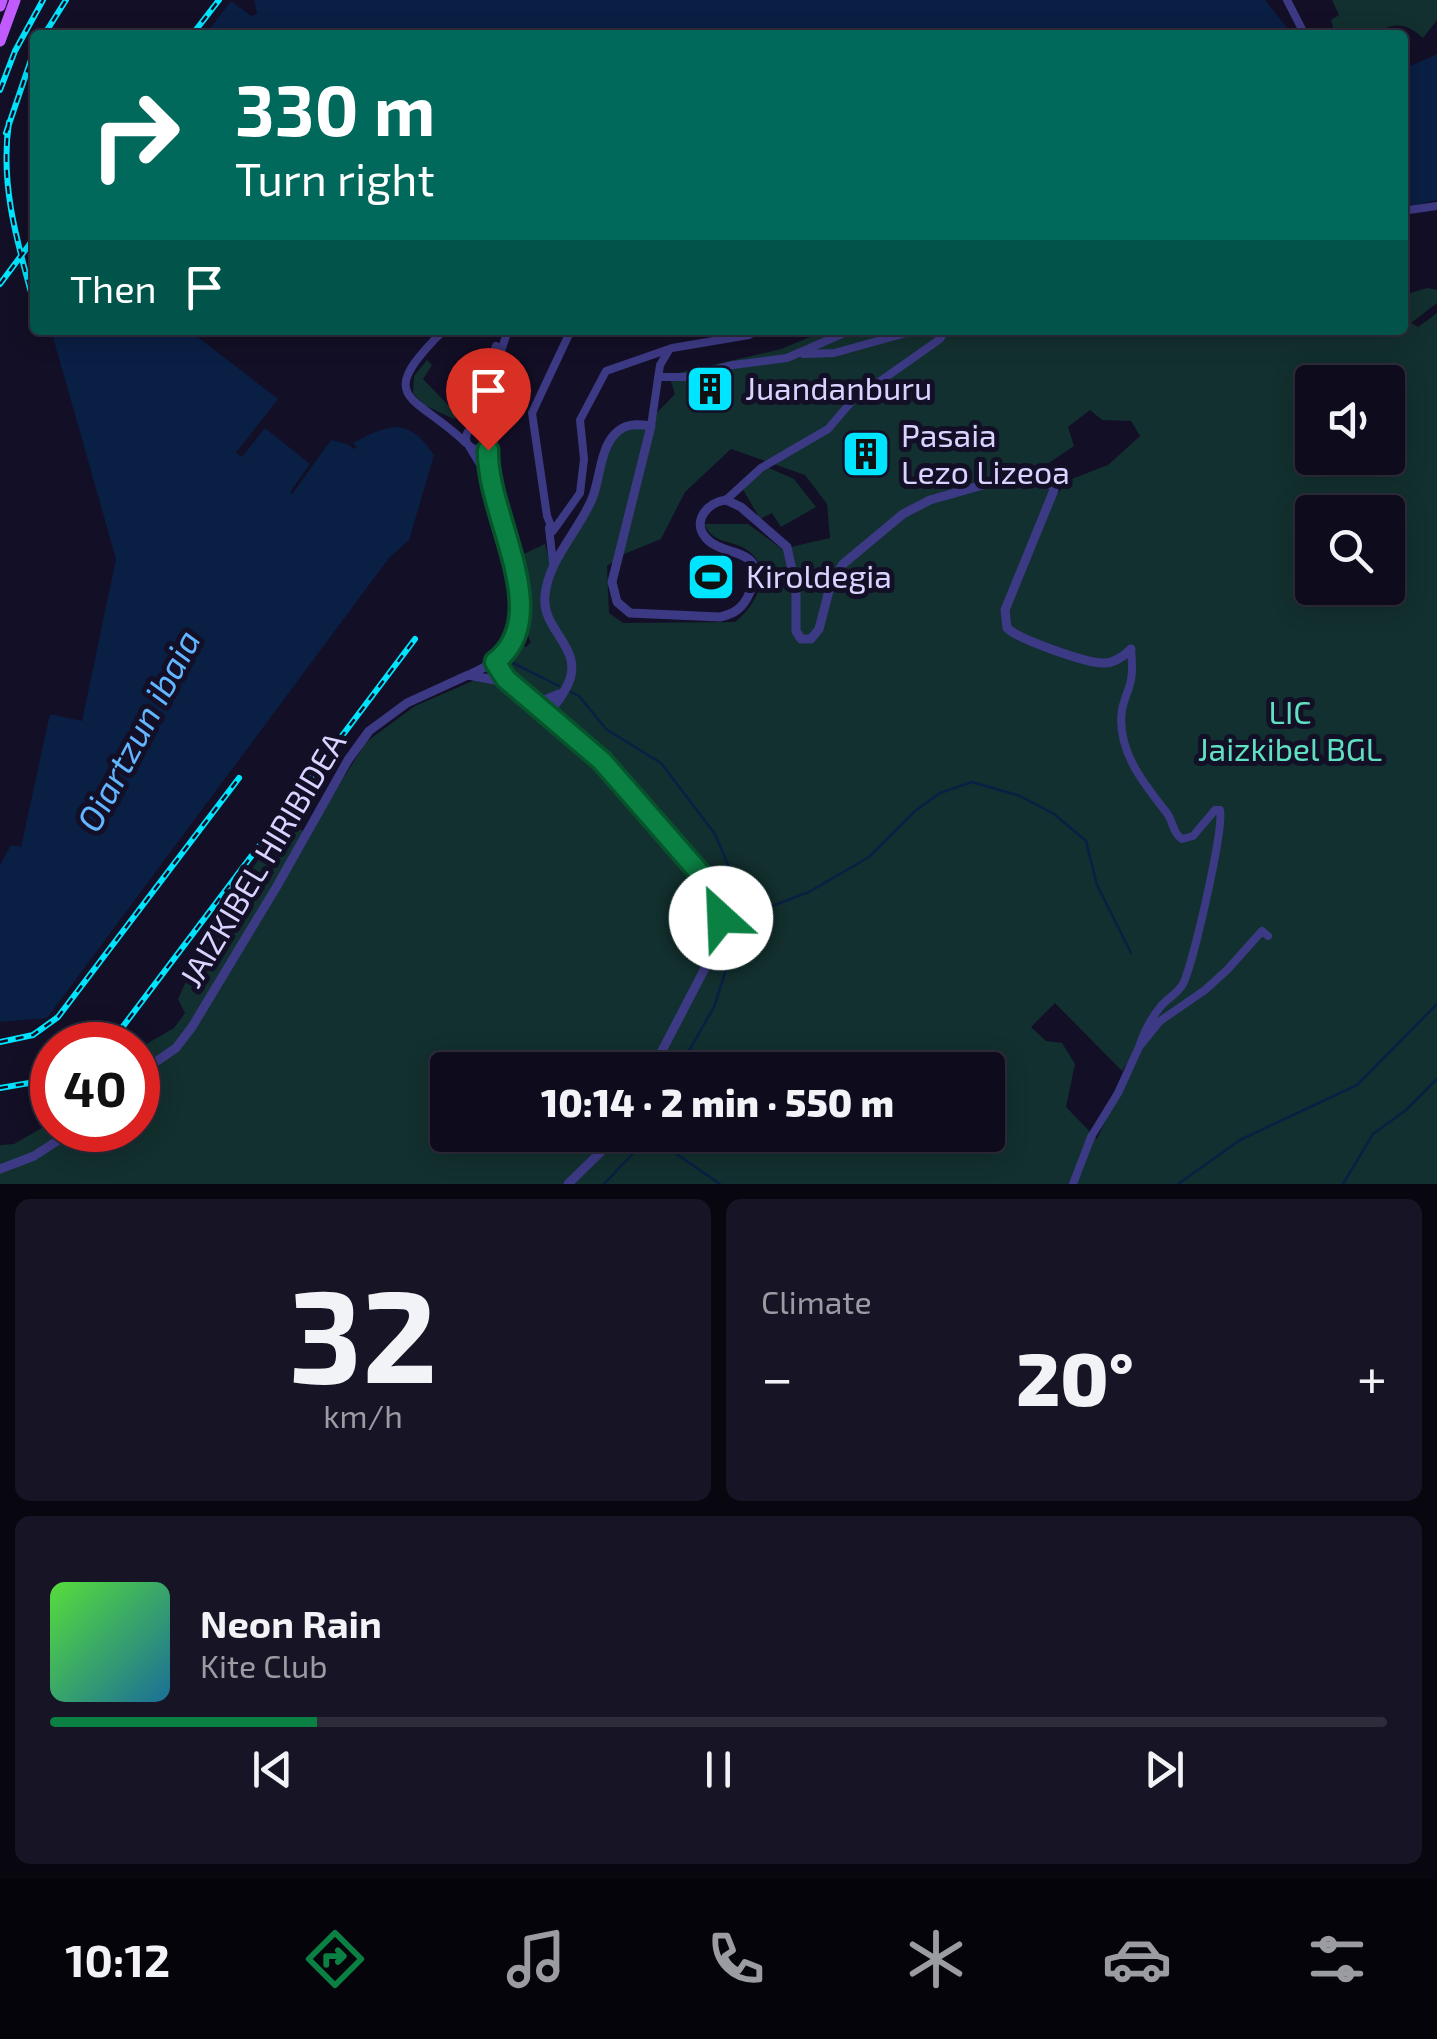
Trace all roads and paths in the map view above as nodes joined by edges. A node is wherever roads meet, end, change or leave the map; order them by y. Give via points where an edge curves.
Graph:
1 (15, 0) edge
2 (1287, 0) edge
3 (1302, 30) edge
4 (0, 41) edge
5 (1437, 206) edge
6 (1408, 210) edge
7 (439, 335) edge
8 (505, 335) edge
9 (506, 335) edge
10 (569, 335) edge
11 (744, 335) edge
12 (841, 335) edge
13 (899, 335) edge
14 (942, 335) edge
15 (672, 348) junction
16 (799, 354) junction
17 (658, 377) junction
18 (441, 422) junction
19 (651, 426) junction
20 (473, 428) junction
21 (488, 436) junction
22 (468, 445) junction
23 (488, 477) junction
24 (726, 500) junction
25 (551, 529) junction
26 (552, 570) junction
27 (1132, 649) joint
28 (494, 662) junction
29 (468, 675) junction
30 (501, 681) junction
31 (529, 700) junction
32 (556, 700) junction
33 (551, 716) junction
34 (1268, 936) dead end
35 (1139, 1047) junction
36 (661, 1052) edge
37 (160, 1059) edge
38 (40, 1152) edge
39 (601, 1152) edge
40 (0, 1170) edge
41 (568, 1184) edge
42 (1072, 1184) edge

1 - 4 main road
2 - 3 street
5 - 6 street
7 - 18 street via 410,367 404,388 409,400
8 - 20 street via 488,366
9 - 21 street via 488,390
10 - 25 street via 532,413
11 - 15 street
12 - 16 street
13 - 16 street via 834,353
14 - 24 street via 852,400 834,424 761,468
15 - 17 street
15 - 25 street via 601,377 580,420 580,493
16 - 17 street
17 - 19 street
18 - 20 street
18 - 22 street
19 - 24 street via 613,572 621,607 635,615 720,617 744,605 754,583 752,563 708,541 701,529 706,509
19 - 26 street via 631,425 612,437 591,501
20 - 21 street
20 - 22 street
21 - 22 street via 480,448
21 - 23 street
22 - 23 street
23 - 28 street via 521,608 515,640
24 - 27 street via 787,547 796,631 806,640 816,636 844,564 903,514 1039,469 1054,490 1005,610 1007,628 1023,640 1100,663
25 - 26 street
26 - 32 street via 544,603 571,653 572,672
27 - 35 street via 1122,725 1146,791 1182,839 1193,836 1215,810 1222,819 1185,978
28 - 29 street, JAIZKIBEL HIRIBIDEA
28 - 30 street via 490,669
28 - 31 street
29 - 30 street
29 - 37 street, JAIZKIBEL HIRIBIDEA via 407,702 362,738 192,1028
30 - 31 street
31 - 32 street
31 - 33 street
32 - 33 street
33 - 36 street via 602,761 705,879 720,911 716,948
34 - 35 street via 1262,931
35 - 42 street
38 - 40 street
39 - 41 street

